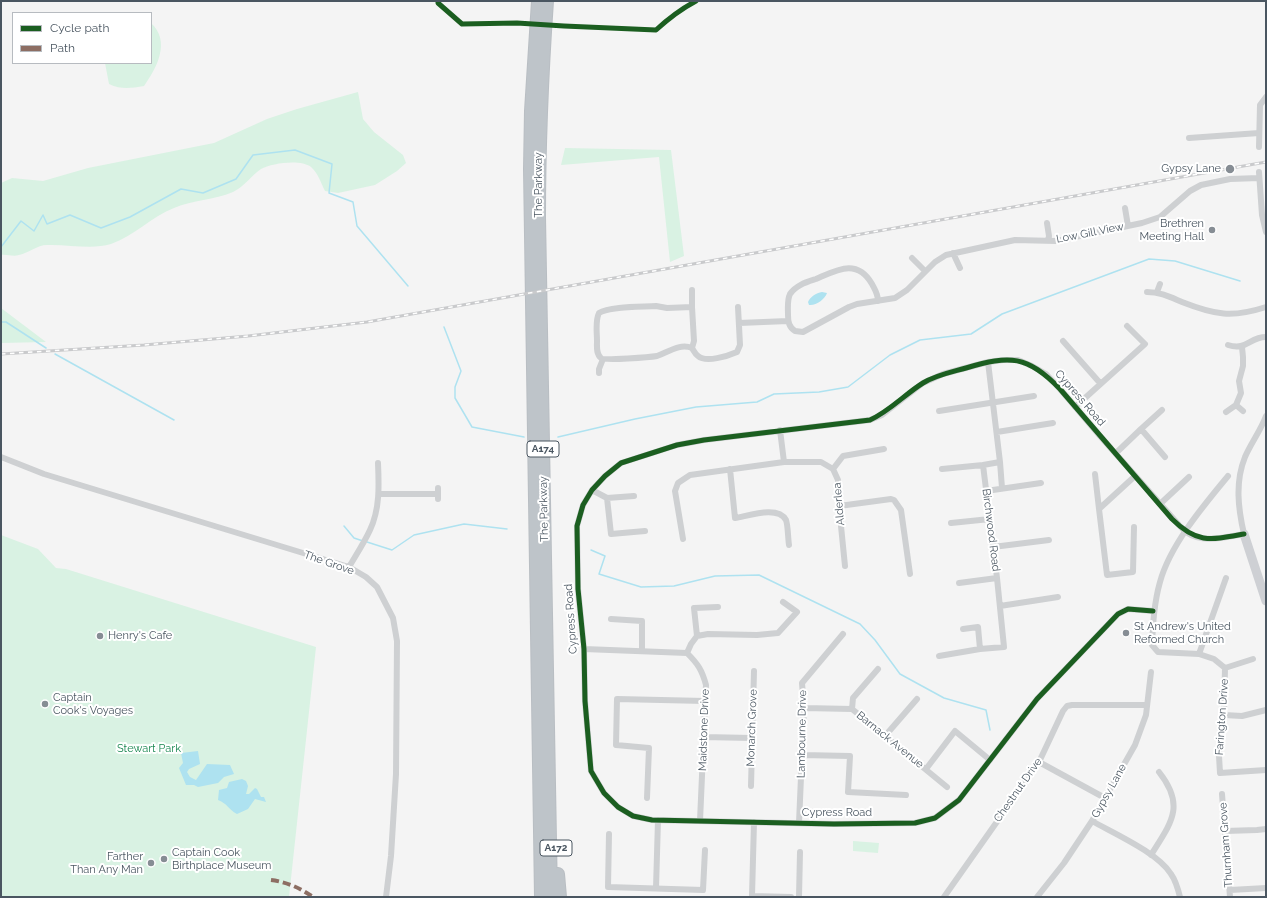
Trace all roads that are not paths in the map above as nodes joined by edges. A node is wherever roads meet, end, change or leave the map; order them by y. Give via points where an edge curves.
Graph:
1 (538, 1) edge
2 (548, 1) edge
3 (1266, 97) edge
4 (1259, 133) junction
5 (1190, 138) dead end
6 (1259, 147) dead end
7 (1125, 208) dead end
8 (1264, 214) edge
9 (1047, 223) dead end
10 (1128, 226) junction
11 (1266, 232) edge
12 (1048, 241) junction
13 (952, 253) junction
14 (912, 258) dead end
15 (960, 268) dead end
16 (925, 271) junction
17 (1160, 284) dead end
18 (692, 290) dead end
19 (1147, 292) dead end
20 (1157, 292) junction
21 (878, 301) junction
22 (692, 307) junction
23 (738, 307) dead end
24 (1266, 307) edge
25 (788, 321) junction
26 (739, 323) junction
27 (1127, 326) dead end
28 (1266, 337) edge
29 (1063, 341) dead end
30 (1228, 345) dead end
31 (1242, 346) junction
32 (692, 348) junction
33 (603, 360) junction
34 (988, 362) junction
35 (599, 373) dead end
36 (1100, 383) junction
37 (1034, 396) dead end
38 (993, 403) junction
39 (1236, 405) junction
40 (1075, 407) junction
41 (1162, 410) dead end
42 (939, 411) dead end
43 (1226, 412) dead end
44 (1243, 412) dead end
45 (1266, 416) edge
46 (1053, 423) dead end
47 (1141, 429) junction
48 (780, 430) junction
49 (997, 432) junction
50 (884, 450) dead end
51 (1116, 453) junction
52 (1, 457) edge
53 (1165, 457) dead end
54 (784, 462) junction
55 (1000, 462) junction
56 (378, 463) dead end
57 (983, 465) junction
58 (730, 469) junction
59 (833, 469) junction
60 (942, 469) dead end
61 (1095, 474) dead end
62 (1135, 476) junction
63 (1228, 476) dead end
64 (1189, 477) dead end
65 (1041, 483) dead end
66 (1002, 488) junction
67 (592, 490) junction
68 (986, 491) junction
69 (379, 494) junction
70 (438, 494) dead end
71 (634, 496) dead end
72 (607, 498) junction
73 (1160, 504) junction
74 (839, 506) junction
75 (1099, 508) junction
76 (990, 518) junction
77 (951, 523) dead end
78 (1134, 527) dead end
79 (645, 531) dead end
80 (1186, 532) junction
81 (1244, 534) junction
82 (683, 539) dead end
83 (1049, 540) dead end
84 (789, 545) dead end
85 (993, 547) junction
86 (845, 566) dead end
87 (348, 568) junction
88 (910, 574) dead end
89 (997, 578) junction
90 (1226, 578) dead end
91 (958, 583) dead end
92 (1058, 598) dead end
93 (1266, 601) edge
94 (783, 602) dead end
95 (1000, 606) junction
96 (718, 607) dead end
97 (1153, 611) junction
98 (611, 619) dead end
99 (963, 629) dead end
100 (843, 634) dead end
101 (697, 636) junction
102 (584, 649) junction
103 (980, 649) junction
104 (642, 651) junction
105 (687, 653) junction
106 (1199, 654) junction
107 (939, 656) dead end
108 (1253, 659) dead end
109 (1225, 668) junction
110 (878, 669) dead end
111 (754, 671) dead end
112 (1151, 672) dead end
113 (917, 699) dead end
114 (705, 701) junction
115 (1147, 705) junction
116 (804, 708) junction
117 (852, 709) junction
118 (1266, 710) edge
119 (1224, 715) junction
120 (885, 736) junction
121 (703, 737) junction
122 (752, 738) junction
123 (802, 755) junction
124 (990, 760) junction
125 (1039, 762) junction
126 (926, 769) junction
127 (1266, 770) edge
128 (1158, 772) dead end
129 (751, 786) dead end
130 (947, 786) dead end
131 (1222, 794) dead end
132 (906, 796) dead end
133 (647, 798) dead end
134 (1105, 798) junction
135 (549, 799) junction
136 (540, 810) junction
137 (658, 820) junction
138 (700, 821) junction
139 (1092, 821) junction
140 (754, 822) junction
141 (799, 823) junction
142 (1266, 829) edge
143 (1225, 831) junction
144 (609, 834) dead end
145 (705, 850) dead end
146 (800, 852) dead end
147 (1151, 854) junction
148 (656, 888) junction
149 (1266, 888) edge
150 (1230, 894) edge
151 (386, 897) edge
152 (535, 897) edge
153 (542, 897) edge
154 (551, 897) edge
155 (560, 897) edge
156 (791, 897) edge
157 (800, 897) edge
158 (944, 897) edge
159 (1037, 897) edge
160 (1180, 897) edge

1 - 136 highway, The Parkway / A174 via 531,104 530,169
2 - 135 highway, The Parkway / A174 via 539,187
3 - 4 street via 1260,105
4 - 5 street
4 - 6 street
7 - 10 street
8 - 10 street, Low Gill View via 1259,175 1201,185 1190,191 1160,217
8 - 11 street
9 - 12 street
10 - 12 street, Low Gill View
12 - 13 street, Low Gill View via 1015,240
13 - 15 street
13 - 16 street, Low Gill View via 940,258
14 - 16 street
16 - 21 street, Low Gill View via 901,295
17 - 20 street
18 - 22 street
19 - 20 street
20 - 24 street via 1212,312 1245,314
21 - 25 street, Low Gill View via 849,307 804,332 792,329
21 - 25 street via 878,295 863,273 857,269 843,268 796,288 789,296
22 - 32 street
22 - 33 street via 656,306 601,312 597,321 598,352
23 - 26 street
25 - 26 street
26 - 32 street via 740,345 735,354 705,359 698,357
27 - 36 street via 1144,344
28 - 31 street via 1256,338
29 - 36 street
30 - 31 street
31 - 39 street via 1243,366 1239,381 1241,393
32 - 33 street via 679,347 649,358
33 - 35 street
34 - 38 street
34 - 40 street, Cypress Road via 1018,360 1032,366 1046,374
34 - 48 street, Cypress Road via 943,374 923,383 882,415 870,420
36 - 40 street
37 - 38 street
38 - 42 street
38 - 49 street
39 - 43 street
39 - 44 street
40 - 51 street, Cypress Road
41 - 47 street
45 - 81 street via 1245,458 1240,479 1238,502
46 - 49 street
47 - 51 street
47 - 53 street
48 - 54 street
48 - 67 street, Cypress Road via 704,440 650,453 621,463
49 - 55 street
50 - 59 street via 842,456
51 - 62 street, Cypress Road
52 - 87 street, The Grove via 44,474
54 - 58 street, Alderlea
54 - 59 street, Alderlea via 821,462
55 - 57 street
55 - 66 street
56 - 69 street
57 - 60 street
57 - 68 street, Birchwood Road
58 - 82 street, Alderlea via 690,475 678,483 675,491
58 - 84 street via 735,518 772,511 780,514 786,520
59 - 74 street, Alderlea via 838,480
61 - 75 street
62 - 73 street, Cypress Road
62 - 75 street
63 - 80 street
64 - 73 street
65 - 66 street
66 - 68 street
67 - 72 street
67 - 102 street, Cypress Road via 583,505 577,526 578,581
68 - 76 street, Birchwood Road
69 - 70 street
69 - 87 street via 370,529
71 - 72 street
72 - 79 street via 610,534
73 - 80 street, Cypress Road
74 - 86 street, Alderlea
74 - 88 street via 894,500 901,510
75 - 78 street via 1107,575 1133,572
76 - 77 street
76 - 85 street, Birchwood Road
80 - 81 street via 1212,539
80 - 97 street via 1166,564
81 - 93 street
83 - 85 street
85 - 89 street, Birchwood Road
87 - 151 street, The Grove via 366,577 377,587 393,618 397,641 396,774
89 - 91 street
89 - 95 street, Birchwood Road
90 - 106 street
92 - 95 street
94 - 101 street via 797,612 778,633
95 - 103 street, Birchwood Road via 1004,647
96 - 101 street via 694,608
97 - 106 street, Farington Drive via 1152,645 1158,652
97 - 124 street, Cypress Road via 1128,609 1118,614 1037,699
98 - 104 street via 642,621
99 - 103 street via 978,627
100 - 116 street, Lambourne Drive via 802,683
101 - 105 street
102 - 104 street
102 - 137 street, Cypress Road via 591,771 604,793 618,807 633,816
103 - 107 street, Birchwood Road
104 - 105 street
105 - 114 street, Maidstone Drive via 698,664 704,676
106 - 109 street, Farington Drive via 1214,659
108 - 109 street
109 - 119 street, Farington Drive
110 - 117 street via 852,698
111 - 122 street, Monarch Grove
112 - 115 street, Gypsy Lane
113 - 120 street
114 - 121 street, Maidstone Drive
114 - 133 street via 617,699 616,745 649,748
115 - 125 street, Chestnut Drive via 1067,706
115 - 134 street, Gypsy Lane via 1143,725 1134,745
116 - 117 street, Barnack Avenue
116 - 123 street, Lambourne Drive
117 - 120 street, Barnack Avenue
118 - 119 street via 1242,716
119 - 127 street, Farington Drive via 1220,732 1220,773
120 - 126 street, Barnack Avenue
121 - 122 street
121 - 138 street, Maidstone Drive
122 - 129 street, Monarch Grove
123 - 132 street via 850,756 848,792
123 - 141 street, Lambourne Drive
124 - 126 street via 955,731
124 - 141 street, Cypress Road via 959,800 936,818 915,823
125 - 134 street
125 - 158 street, Chestnut Drive
126 - 130 street, Barnack Avenue
128 - 147 street via 1167,782 1174,805 1173,815
131 - 143 street, Thurnham Grove
134 - 139 street, Gypsy Lane
135 - 154 highway, The Parkway / A174
135 - 155 highway, A172 via 555,828
136 - 152 highway, A174
136 - 153 highway, The Parkway / A174
137 - 138 street, Cypress Road
137 - 148 street
138 - 140 street, Cypress Road
139 - 147 street
139 - 159 street, Gypsy Lane
140 - 141 street, Cypress Road
140 - 156 street via 752,896
142 - 143 street
143 - 150 street, Thurnham Grove
144 - 148 street via 608,887
145 - 148 street via 703,890
146 - 157 street
147 - 160 street via 1171,874
149 - 150 street

